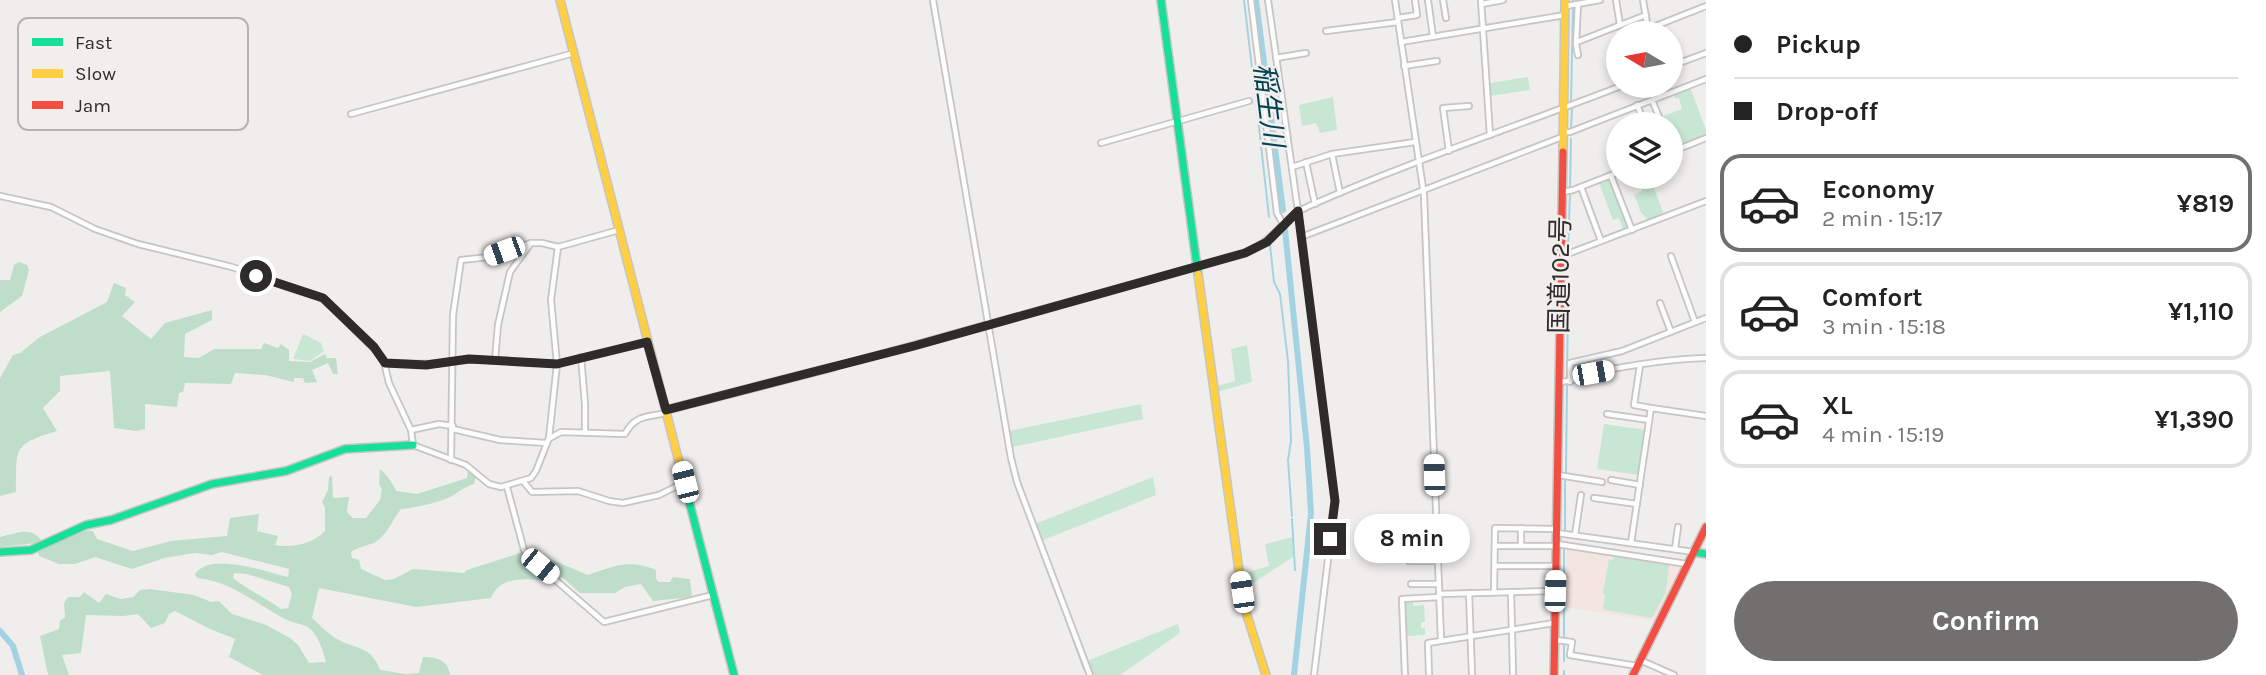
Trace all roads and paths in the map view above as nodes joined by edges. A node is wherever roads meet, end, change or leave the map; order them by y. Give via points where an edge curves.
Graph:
1 (560, 0) edge
2 (933, 0) edge
3 (1161, 0) edge
4 (1251, 0) edge
5 (1268, 0) edge
6 (1395, 0) edge
7 (1415, 0) edge
8 (1428, 0) edge
9 (1443, 0) edge
10 (1503, 0) edge
11 (1600, 0) edge
12 (1616, 0) edge
13 (1643, 0) edge
14 (1482, 2) edge
15 (1565, 3) edge
16 (1578, 4) junction
17 (1706, 6) edge
18 (1565, 15) junction
19 (1646, 15) junction
20 (1446, 19) dead end
21 (1398, 20) junction
22 (1619, 21) edge
23 (1630, 21) edge
24 (1483, 29) junction
25 (1326, 31) dead end
26 (1606, 31) edge
27 (1433, 37) junction
28 (1401, 42) junction
29 (1577, 42) junction
30 (574, 53) junction
31 (1306, 53) dead end
32 (1706, 53) edge
33 (1578, 55) dead end
34 (1276, 58) junction
35 (1437, 61) dead end
36 (1684, 61) edge
37 (1405, 66) junction
38 (1706, 79) edge
39 (1606, 91) edge
40 (1653, 100) junction
41 (1249, 102) dead end
42 (1637, 105) junction
43 (1469, 106) dead end
44 (1563, 107) junction
45 (1640, 112) edge
46 (1658, 112) edge
47 (351, 114) dead end
48 (1178, 121) junction
49 (1563, 134) junction
50 (1490, 135) junction
51 (1706, 138) edge
52 (1415, 142) junction
53 (1101, 143) dead end
54 (1683, 147) edge
55 (1449, 151) junction
56 (1332, 154) junction
57 (1306, 162) junction
58 (1419, 163) junction
59 (1292, 166) junction
60 (1606, 178) edge
61 (1581, 187) junction
62 (1616, 189) edge
63 (1424, 190) junction
64 (1562, 192) junction
65 (1340, 193) junction
66 (0, 196) edge
67 (1706, 201) edge
68 (1315, 204) junction
69 (1298, 211) junction
70 (1283, 224) junction
71 (619, 230) junction
72 (1632, 230) junction
73 (1301, 237) junction
74 (1601, 242) junction
75 (531, 243) junction
76 (558, 247) junction
77 (1561, 256) junction
78 (1671, 256) dead end
79 (1198, 266) junction
80 (1660, 303) dead end
81 (1706, 318) edge
82 (1695, 322) junction
83 (989, 325) junction
84 (1671, 332) junction
85 (647, 342) junction
86 (581, 357) junction
87 (1706, 358) edge
88 (495, 360) junction
89 (452, 362) junction
90 (385, 363) junction
91 (557, 364) junction
92 (1640, 365) junction
93 (833, 367) joint
94 (1558, 382) junction
95 (1570, 382) junction
96 (1651, 408) junction
97 (666, 411) junction
98 (1607, 414) dead end
99 (1706, 416) edge
100 (1649, 420) junction
101 (453, 428) junction
102 (411, 430) junction
103 (585, 432) junction
104 (547, 441) junction
105 (413, 445) junction
106 (451, 460) junction
107 (1557, 475) junction
108 (1611, 480) dead end
109 (523, 481) junction
110 (685, 482) junction
111 (1602, 482) dead end
112 (1640, 485) junction
113 (507, 487) junction
114 (1581, 495) dead end
115 (1594, 498) dead end
116 (1637, 503) junction
117 (1678, 527) dead end
118 (1521, 528) junction
119 (1706, 529) edge
120 (1556, 531) junction
121 (1575, 535) junction
122 (1631, 543) junction
123 (1556, 545) junction
124 (1495, 546) junction
125 (1521, 546) junction
126 (1675, 550) junction
127 (0, 552) edge
128 (1694, 552) junction
129 (1706, 554) edge
130 (1409, 561) dead end
131 (1437, 561) junction
132 (1687, 564) junction
133 (1495, 566) junction
134 (1555, 566) junction
135 (1411, 584) dead end
136 (1438, 584) junction
137 (1555, 591) junction
138 (1494, 592) junction
139 (1510, 592) junction
140 (1469, 593) junction
141 (713, 595) junction
142 (1439, 596) junction
143 (1554, 623) junction
144 (1512, 629) junction
145 (1471, 636) junction
146 (1441, 640) junction
147 (1554, 640) junction
148 (1638, 663) junction
149 (734, 675) edge
150 (1090, 675) edge
151 (1266, 675) edge
152 (1314, 675) edge
153 (1405, 675) edge
154 (1429, 675) edge
155 (1472, 675) edge
156 (1513, 675) edge
157 (1554, 675) edge
158 (1633, 675) edge
159 (1674, 675) edge

1 - 30 main road
2 - 83 street
3 - 48 main road
4 - 70 street via 1277,213
5 - 34 street
6 - 21 street
7 - 21 street via 1417,15
8 - 27 street
9 - 20 street
10 - 14 street
11 - 16 street
12 - 22 street
13 - 19 street
14 - 24 street
15 - 16 street
15 - 18 main road, 国道102号
16 - 29 street
17 - 19 street via 1648,29
18 - 24 street
18 - 44 main road, 国道102号
19 - 23 street
21 - 25 street
21 - 28 street
24 - 27 street
24 - 50 street
26 - 29 street
27 - 28 street
28 - 37 street
29 - 33 street
30 - 47 street
30 - 71 main road
31 - 34 street
32 - 36 street
34 - 59 street
35 - 37 street
37 - 52 street
38 - 40 street
39 - 44 street
40 - 42 street
40 - 46 street
41 - 48 street
42 - 45 street
42 - 49 street
43 - 55 street via 1443,108
44 - 49 main road, 国道102号
44 - 50 street
48 - 53 street
48 - 79 main road
49 - 63 street
49 - 64 main road, 国道102号
50 - 55 street
51 - 54 street
52 - 56 street
52 - 58 street
55 - 58 street
56 - 57 street
56 - 65 street
57 - 59 street
57 - 68 street
58 - 63 street
58 - 65 street
59 - 69 street
60 - 61 street
61 - 64 street
61 - 74 street
62 - 72 street
63 - 73 street
63 - 131 street
64 - 77 main road, 国道102号
65 - 68 street
66 - 90 street via 51,207 106,234 232,267 323,298
67 - 72 street
68 - 69 street
69 - 70 street
69 - 73 street
70 - 79 street via 1260,247
71 - 76 street
71 - 85 main road
72 - 74 street
73 - 152 street via 1335,501
74 - 77 street
75 - 76 street
75 - 88 street via 510,272
75 - 89 street via 489,257 461,260
76 - 91 street via 551,300
77 - 94 main road, 国道102号
78 - 82 street
79 - 83 street
79 - 151 main road via 1242,592
80 - 84 street
81 - 82 street
82 - 84 street
83 - 93 street
83 - 150 street via 1017,482
84 - 95 street via 1622,351 1570,363
85 - 86 street
85 - 97 main road
86 - 91 street
86 - 103 street
87 - 92 street
88 - 89 street
88 - 91 street
89 - 90 street
89 - 101 street
90 - 102 street via 389,383
91 - 104 street
92 - 95 street
92 - 96 street via 1634,405
93 - 97 main road
94 - 95 street
94 - 107 main road, 国道102号
96 - 99 street
96 - 100 street
97 - 103 street via 639,418 629,424 625,434
97 - 110 main road
98 - 100 street
100 - 112 street
101 - 102 street via 439,424
101 - 104 street via 508,441
101 - 106 street
102 - 105 street
103 - 104 street via 561,432
104 - 109 street via 536,471
105 - 106 street
105 - 127 main road via 345,449 286,471 212,484 86,525 31,550
106 - 113 street via 466,465 489,484
107 - 111 street
107 - 120 main road, 国道102号
108 - 112 street
109 - 110 street via 532,492 578,491 617,503 659,495
109 - 113 street
110 - 141 main road
112 - 116 street
113 - 141 street via 524,550 604,622
114 - 121 street
115 - 116 street
116 - 122 street
117 - 126 street
118 - 120 street
118 - 124 street via 1495,528
118 - 125 street
119 - 128 main road
120 - 121 street
120 - 123 main road, 国道102号
121 - 122 street
122 - 126 street
123 - 125 street
123 - 132 street
123 - 134 main road, 国道102号
124 - 125 street
124 - 133 street
126 - 128 street
128 - 129 main road
128 - 132 main road
130 - 131 street
131 - 136 street
132 - 148 main road
133 - 134 street
133 - 138 street
134 - 137 main road, 国道102号
135 - 136 street
136 - 142 street
137 - 139 street
137 - 143 main road, 国道102号
138 - 139 street
138 - 140 street
139 - 144 street
140 - 142 street
140 - 145 street
141 - 149 main road
142 - 146 street
142 - 153 street via 1402,599
143 - 144 street
143 - 147 main road, 国道102号
144 - 145 street
144 - 156 street
145 - 146 street
145 - 155 street
146 - 154 street via 1428,643
147 - 148 street via 1572,642 1570,655
147 - 157 main road, 国道102号
148 - 158 main road
148 - 159 street

